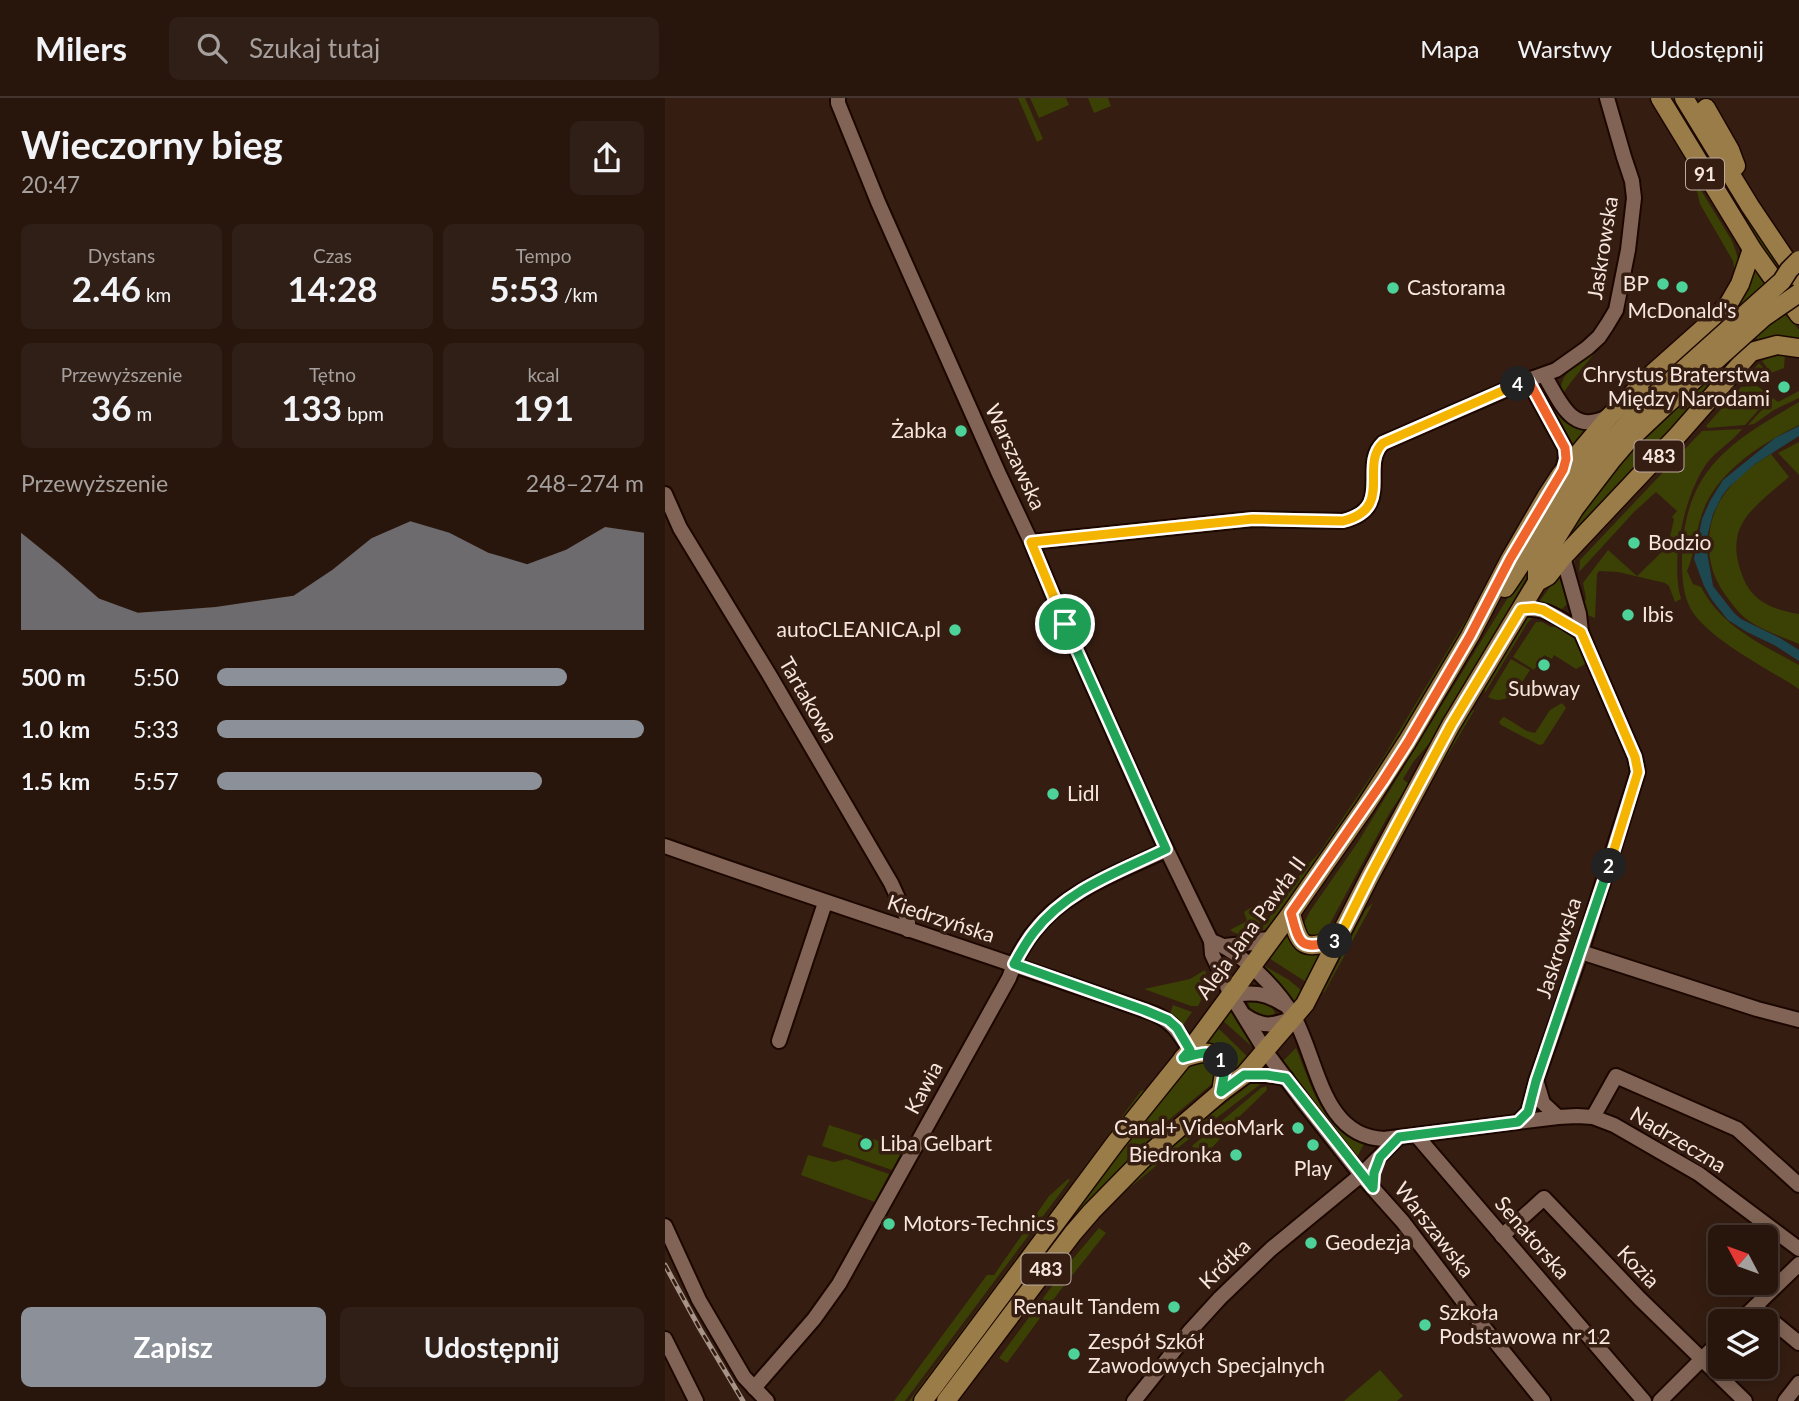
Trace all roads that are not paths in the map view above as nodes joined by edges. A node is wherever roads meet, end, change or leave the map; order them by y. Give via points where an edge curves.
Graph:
1 (1607, 98) edge
2 (1660, 98) edge
3 (1684, 98) edge
4 (836, 100) edge
5 (1704, 102) edge
6 (1750, 206) junction
7 (1752, 249) junction
8 (1799, 260) edge
9 (1793, 280) edge
10 (1799, 293) edge
11 (1799, 316) edge
12 (1716, 317) junction
13 (1799, 348) edge
14 (1751, 352) junction
15 (1544, 375) junction
16 (1528, 380) junction
17 (1660, 400) junction
18 (1609, 416) junction
19 (1561, 474) junction
20 (665, 494) edge
21 (1031, 542) junction
22 (1563, 557) junction
23 (1537, 582) junction
24 (1521, 609) junction
25 (1581, 632) junction
26 (1470, 636) junction
27 (665, 846) edge
28 (1166, 849) junction
29 (825, 903) junction
30 (1291, 913) junction
31 (908, 930) junction
32 (1271, 939) junction
33 (1338, 940) junction
34 (1218, 943) junction
35 (1581, 952) junction
36 (1014, 964) junction
37 (1251, 967) junction
38 (1231, 995) junction
39 (1291, 1012) junction
40 (1244, 1015) junction
41 (1799, 1020) edge
42 (779, 1041) dead end
43 (1266, 1052) junction
44 (1187, 1054) junction
45 (1244, 1075) junction
46 (1286, 1078) junction
47 (1536, 1081) junction
48 (1221, 1092) junction
49 (1558, 1117) junction
50 (1593, 1118) junction
51 (1518, 1122) junction
52 (1352, 1130) joint
53 (1416, 1135) junction
54 (1399, 1137) junction
55 (1380, 1157) junction
56 (1361, 1175) junction
57 (1799, 1185) edge
58 (1373, 1188) junction
59 (665, 1226) edge
60 (1503, 1236) junction
61 (1799, 1249) edge
62 (1799, 1264) edge
63 (1755, 1307) joint
64 (665, 1339) edge
65 (1799, 1343) edge
66 (1708, 1353) edge
67 (1701, 1360) junction
68 (1799, 1383) edge
69 (754, 1388) junction
70 (696, 1401) edge
71 (767, 1401) edge
72 (923, 1401) edge
73 (946, 1401) edge
74 (1134, 1401) edge
75 (1543, 1401) edge
76 (1644, 1401) edge
77 (1660, 1401) edge
78 (1745, 1401) edge
79 (1785, 1401) edge

1 - 15 street, Jaskrowska via 1634,198 1616,310 1587,348
2 - 7 main road, 91
3 - 6 main road, 91
4 - 21 street, Warszawska
5 - 6 main road via 1730,150
6 - 9 main road, 91
7 - 11 main road, 91
7 - 12 main road, Aleja Jana Pawła II via 1736,292
8 - 9 main road, Aleja Jana Pawła II, bridge via 1789,270
9 - 17 main road, Aleja Jana Pawła II / 483, bridge
10 - 17 main road, bridge
12 - 14 main road via 1730,313 1748,321
12 - 18 main road, Aleja Jana Pawła II / 483
13 - 14 main road via 1777,345
14 - 22 main road, 483
15 - 16 street, Jaskrowska
15 - 18 street via 1574,419 1587,424
16 - 19 street via 1565,448
16 - 21 street, Jaskrowska via 1383,443 1376,452 1372,499 1352,519 1253,519
17 - 23 main road via 1575,508 1537,569
17 - 26 main road, Aleja Jana Pawła II / 483 via 1615,435 1585,471
18 - 19 main road, Aleja Jana Pawła II / 483
19 - 26 main road, Aleja Jana Pawła II / 483
20 - 31 street, Tartakowa via 680,528 891,883
21 - 28 street, Warszawska
22 - 23 main road, 483
22 - 25 street, Jaskrowska
23 - 24 main road, 483
24 - 25 street via 1543,610
24 - 33 main road, 483 via 1451,725
25 - 35 street, Jaskrowska via 1638,772
26 - 30 main road, Aleja Jana Pawła II / 483 via 1383,781
27 - 29 street, Kiedrzyńska
28 - 34 street, Warszawska
28 - 36 street, Kawia via 1066,900 1033,933
29 - 31 street, Kiedrzyńska
29 - 42 street
30 - 32 main road, Aleja Jana Pawła II / 483
30 - 33 main road via 1297,936 1305,944
31 - 36 street, Kiedrzyńska
32 - 34 street
32 - 37 main road, Aleja Jana Pawła II / 483
33 - 39 main road, 483 via 1305,1004
34 - 37 street, Warszawska
34 - 38 street, Warszawska via 1212,954
35 - 41 street
35 - 47 street, Jaskrowska
36 - 44 street, Kiedrzyńska via 1168,1020 1177,1028
36 - 69 street, Kawia via 839,1284
37 - 38 main road, Aleja Jana Pawła II / 483
37 - 39 street, Warszawska
38 - 39 street via 1258,993 1274,998
38 - 40 street, Warszawska
38 - 44 main road, Aleja Jana Pawła II / 483
39 - 40 street via 1268,1026
39 - 43 main road, 483
39 - 52 street, Warszawska via 1328,1100
40 - 43 street, Warszawska
43 - 45 main road, 483
43 - 46 street, Warszawska
44 - 48 main road via 1210,1052 1219,1057 1225,1070
44 - 72 main road, Aleja Jana Pawła II / 483
45 - 46 street
45 - 48 main road, 483
46 - 56 street, Warszawska
47 - 49 street via 1543,1103
47 - 51 street, Jaskrowska via 1528,1112
48 - 73 main road, 483 via 1143,1159 1092,1211
49 - 50 street, Nadrzeczna
49 - 51 street, Nadrzeczna
50 - 57 street via 1616,1076 1737,1129
50 - 61 street, Nadrzeczna via 1699,1174
51 - 53 street, Nadrzeczna
52 - 54 street, Nadrzeczna via 1377,1139
53 - 54 street, Nadrzeczna
53 - 60 street, Senatorska
54 - 55 street, Krótka
55 - 56 street, Krótka
55 - 58 street
56 - 58 street, Warszawska
56 - 74 street, Krótka via 1220,1298
58 - 75 street, Warszawska
59 - 69 street via 699,1300
60 - 67 street, Kozia via 1543,1198
60 - 76 street, Senatorska
62 - 63 street
63 - 65 street
64 - 70 street
66 - 67 street
67 - 77 street
67 - 78 street, Kozia
68 - 79 street
69 - 71 street

